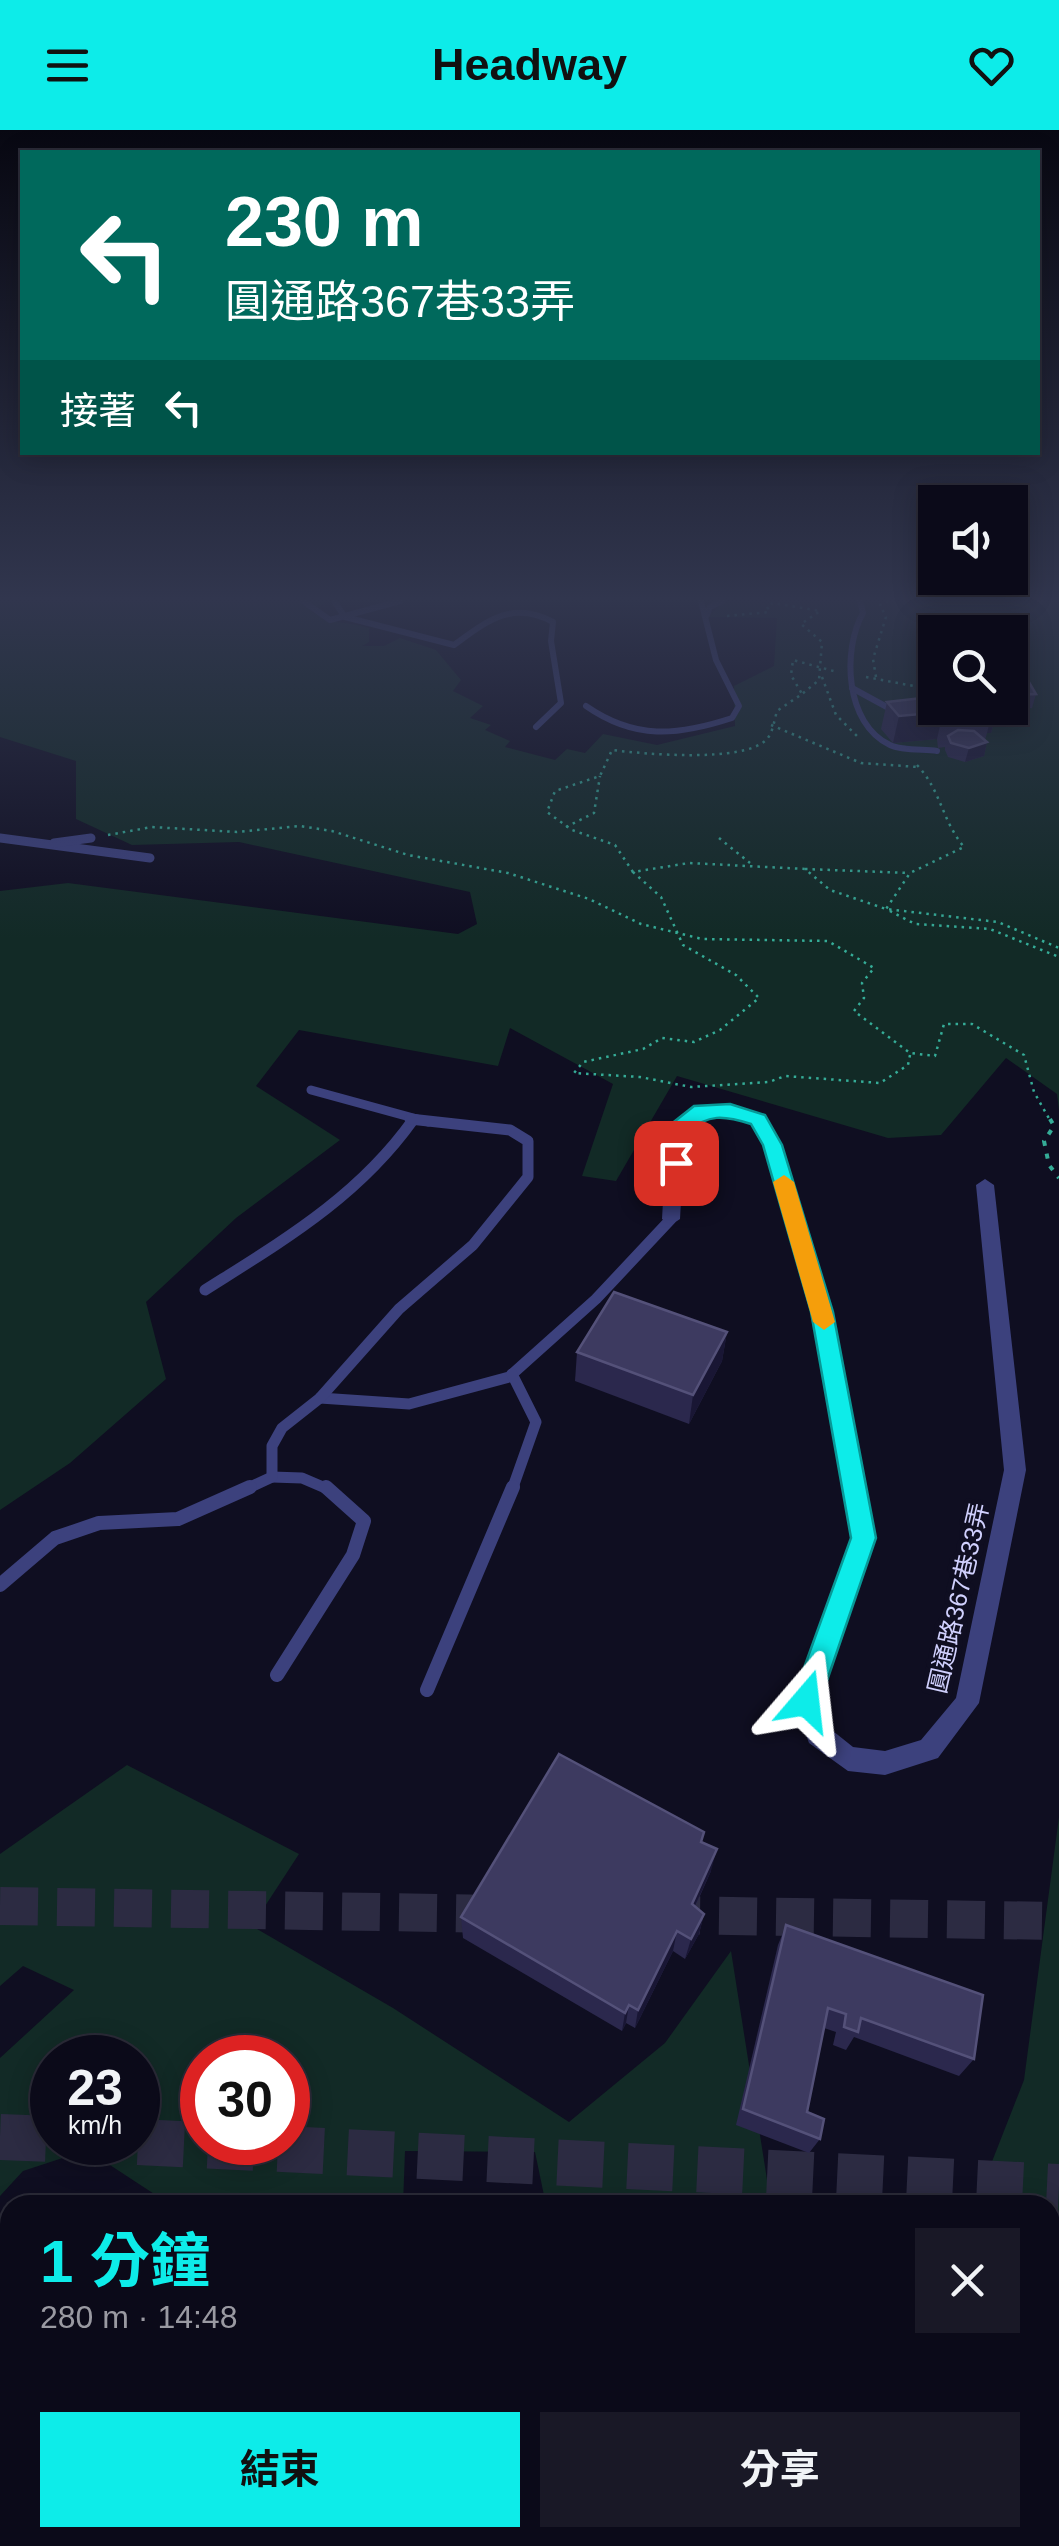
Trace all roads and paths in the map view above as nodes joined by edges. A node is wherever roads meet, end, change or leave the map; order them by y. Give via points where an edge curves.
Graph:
1 (550, 714) edge
2 (596, 714) edge
3 (734, 714) edge
4 (776, 714) edge
5 (861, 714) edge
6 (770, 724) junction
7 (536, 727) dead end
8 (912, 751) junction
9 (937, 752) dead end
10 (918, 768) junction
11 (600, 776) junction
12 (566, 827) junction
13 (0, 838) edge
14 (91, 838) joint
15 (719, 838) dead end
16 (35, 845) junction
17 (150, 858) dead end
18 (750, 863) junction
19 (804, 869) junction
20 (633, 872) junction
21 (910, 873) junction
22 (886, 910) junction
23 (676, 932) junction
24 (1059, 948) edge
25 (1059, 957) edge
26 (910, 1053) junction
27 (311, 1090) dead end
28 (412, 1120) junction
29 (1059, 1178) edge
30 (985, 1185) dead end
31 (671, 1219) joint
32 (204, 1290) dead end
33 (512, 1374) junction
34 (320, 1398) junction
35 (272, 1477) junction
36 (0, 1585) edge
37 (277, 1675) dead end
38 (427, 1690) dead end

1 - 7 lane
2 - 3 lane via 610,725 675,736
4 - 6 path
5 - 8 lane via 890,746
6 - 10 path via 834,756
6 - 11 path via 770,737 758,746 675,758 612,750
8 - 9 lane
8 - 10 path
10 - 21 path via 938,788 947,826 964,848
11 - 12 path via 594,813
11 - 12 path via 554,791 547,812
12 - 20 path via 615,845
13 - 16 lane
14 - 16 lane
14 - 23 path via 152,827 237,832 300,826 508,873
15 - 18 path
16 - 17 lane
18 - 19 path
18 - 20 path
19 - 21 path
19 - 22 path via 830,890
20 - 23 path via 661,896
21 - 22 path
22 - 24 path via 998,922
22 - 25 path via 915,924 990,929
23 - 26 path via 702,939 828,942 874,968 854,1011
23 - 26 path via 686,949 725,966 759,998 694,1042 662,1038 643,1049 583,1062 574,1073 691,1087 784,1076 880,1083 908,1065
26 - 29 path via 935,1056 944,1024 972,1024 1024,1055 1034,1092 1054,1126 1044,1141
27 - 28 lane
28 - 32 lane via 385,1163 338,1205
28 - 34 lane via 510,1130 528,1141 528,1177 473,1245 399,1309
30 - 31 street, 圓通路367巷33弄 via 1015,1470 967,1702 928,1750 885,1763 848,1760 818,1736 806,1701 864,1538 822,1312 772,1145 758,1120 701,1111 676,1130
31 - 33 lane, 圓通路367巷33弄
33 - 34 lane, 圓通路367巷33弄 via 409,1404
33 - 38 lane via 536,1422
34 - 35 lane via 282,1428 272,1446
35 - 36 lane via 178,1519 99,1523 55,1538
35 - 37 lane via 307,1475 364,1521 353,1555

